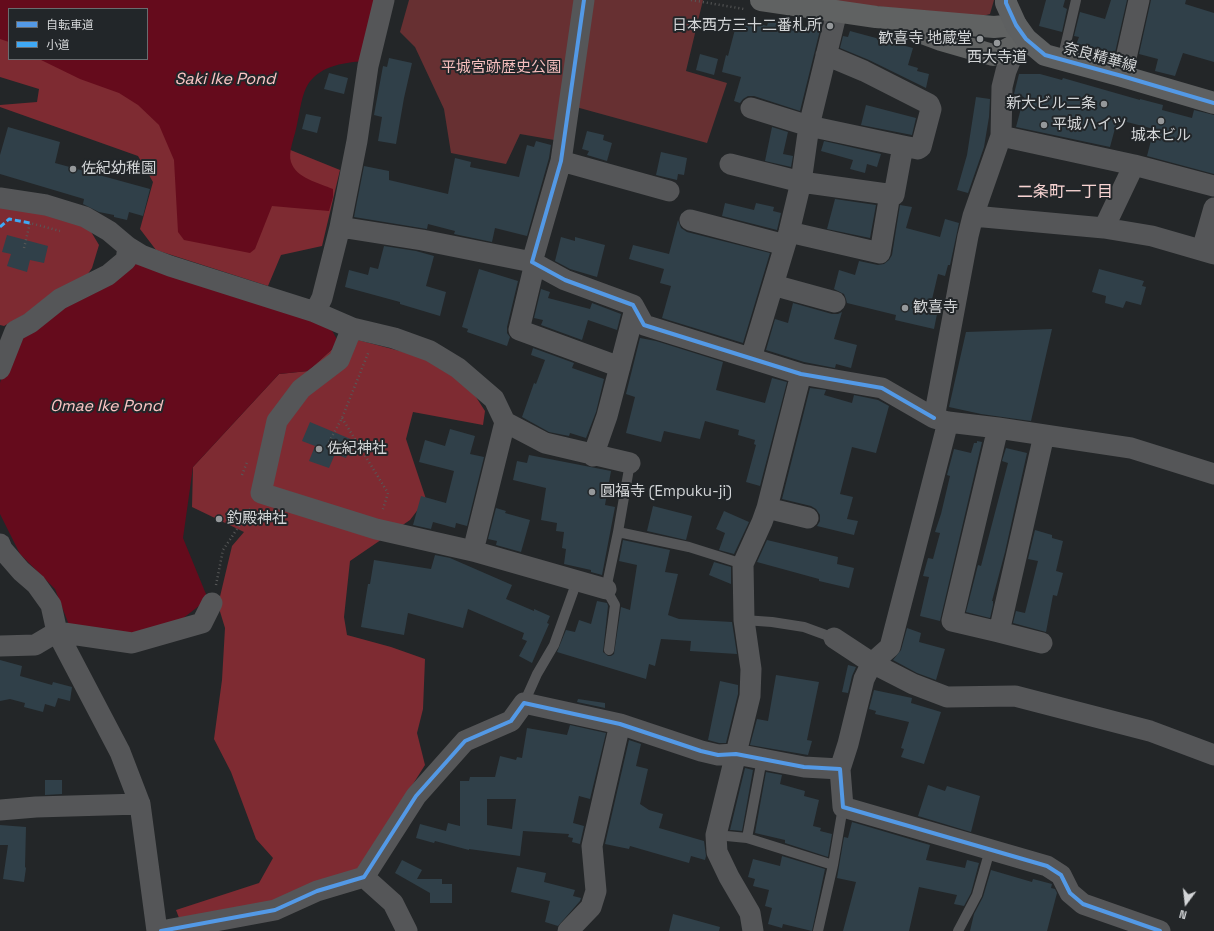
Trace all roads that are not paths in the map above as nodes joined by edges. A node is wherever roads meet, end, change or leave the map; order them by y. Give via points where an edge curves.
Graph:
1 (384, 0) edge
2 (584, 0) edge
3 (761, 0) edge
4 (1006, 0) edge
5 (1076, 0) edge
6 (1139, 0) edge
7 (837, 11) junction
8 (1021, 32) junction
9 (826, 55) junction
10 (1062, 60) junction
11 (1122, 76) junction
12 (1214, 103) edge
13 (751, 108) dead end
14 (809, 126) junction
15 (1001, 136) junction
16 (903, 146) junction
17 (561, 161) junction
18 (730, 164) dead end
19 (1134, 165) junction
20 (801, 182) junction
21 (1214, 186) edge
22 (669, 191) dead end
23 (890, 194) junction
24 (0, 198) edge
25 (1214, 208) edge
26 (973, 216) junction
27 (690, 220) dead end
28 (340, 227) junction
29 (1104, 228) junction
30 (787, 238) junction
31 (128, 247) junction
32 (1208, 252) edge
33 (533, 263) junction
34 (773, 285) junction
35 (835, 302) dead end
36 (635, 309) junction
37 (315, 312) junction
38 (352, 328) junction
39 (751, 358) junction
40 (620, 366) junction
41 (0, 369) edge
42 (801, 374) junction
43 (941, 420) junction
44 (506, 422) junction
45 (998, 428) junction
46 (1044, 435) junction
47 (593, 456) junction
48 (630, 463) joint
49 (1214, 474) edge
50 (767, 508) junction
51 (808, 518) dead end
52 (618, 532) junction
53 (0, 544) edge
54 (473, 551) junction
55 (743, 564) junction
56 (577, 581) junction
57 (606, 589) junction
58 (212, 604) road end
59 (744, 620) junction
60 (57, 632) junction
61 (999, 632) junction
62 (834, 638) joint
63 (1042, 643) dead end
64 (0, 646) edge
65 (609, 650) dead end
66 (872, 663) junction
67 (524, 703) junction
68 (620, 724) junction
69 (736, 754) junction
70 (1214, 755) edge
71 (762, 759) junction
72 (840, 769) junction
73 (140, 804) junction
74 (843, 807) junction
75 (0, 810) edge
76 (716, 835) junction
77 (747, 838) junction
78 (990, 850) junction
79 (833, 865) junction
80 (364, 877) junction
81 (755, 930) edge
82 (157, 931) edge
83 (161, 931) edge
84 (407, 931) edge
85 (568, 931) edge
86 (818, 931) edge
87 (958, 931) edge
88 (1160, 931) edge

1 - 28 street via 368,66 357,141
2 - 17 street
3 - 7 main road
4 - 8 main road, 奈良精華線
5 - 10 lane
6 - 11 street
7 - 8 main road via 876,17 992,55 1004,51
7 - 9 street
8 - 10 main road, 奈良精華線 via 1045,55
8 - 15 street via 1002,87
9 - 14 street
9 - 16 street via 929,104 931,109 922,147 918,149
10 - 11 main road, 奈良精華線
11 - 12 main road, 奈良精華線
13 - 14 street
14 - 16 street
14 - 20 street
15 - 19 street
15 - 26 street
16 - 23 street via 894,195
17 - 22 street
17 - 33 street
18 - 20 street
19 - 21 street
19 - 29 street
20 - 23 street
20 - 30 street
23 - 30 street via 880,253
24 - 31 street via 46,205 85,216
25 - 32 street
26 - 29 street
26 - 43 street
27 - 30 street
28 - 33 street via 422,240
28 - 37 street via 322,298
29 - 32 street via 1152,236
30 - 34 street
31 - 37 street via 170,266
31 - 41 street via 126,260 108,274 60,299 30,323 15,331
33 - 36 street via 565,280 633,305
33 - 40 street via 519,330
34 - 35 street
34 - 39 street
36 - 39 street via 644,325
36 - 40 street
37 - 38 street
38 - 44 street via 394,338 430,351 458,368 494,399
38 - 54 street via 339,360 301,389 277,421 261,493 376,529
39 - 42 street
40 - 47 street
42 - 43 street via 882,388
42 - 50 street
43 - 45 street
43 - 66 street via 890,647
44 - 47 street via 545,444
44 - 54 street
45 - 46 street
45 - 61 street via 952,622
46 - 49 street via 1131,448
46 - 61 street
47 - 48 street
48 - 52 lane
50 - 51 street
50 - 55 street
52 - 55 lane via 689,547
52 - 57 lane
53 - 60 street via 21,571 36,584 50,605
54 - 56 street
55 - 59 street
56 - 57 street
56 - 67 lane via 554,646 537,674
57 - 65 lane via 616,605
58 - 60 street via 202,623 132,643
59 - 62 lane via 804,627
59 - 69 street via 751,669 750,696
60 - 64 street via 35,645
60 - 73 street via 120,752
61 - 63 street
62 - 66 street
66 - 70 street via 946,697 1015,696 1150,731
66 - 72 street via 864,679
67 - 68 street
67 - 80 street via 510,721 465,740 416,796
68 - 69 street via 701,751 718,755
68 - 85 street via 592,846 596,891 592,907
69 - 71 street
69 - 76 street
71 - 72 street via 804,767
71 - 77 lane
72 - 74 street
73 - 75 street
73 - 82 street
74 - 78 street
74 - 79 lane
76 - 77 lane
76 - 81 street via 717,852 750,913
77 - 79 lane
78 - 87 lane via 977,895
78 - 88 street via 1047,866 1061,875 1070,893 1083,904
79 - 86 lane
80 - 83 street via 317,891 275,910
80 - 84 street via 393,903

